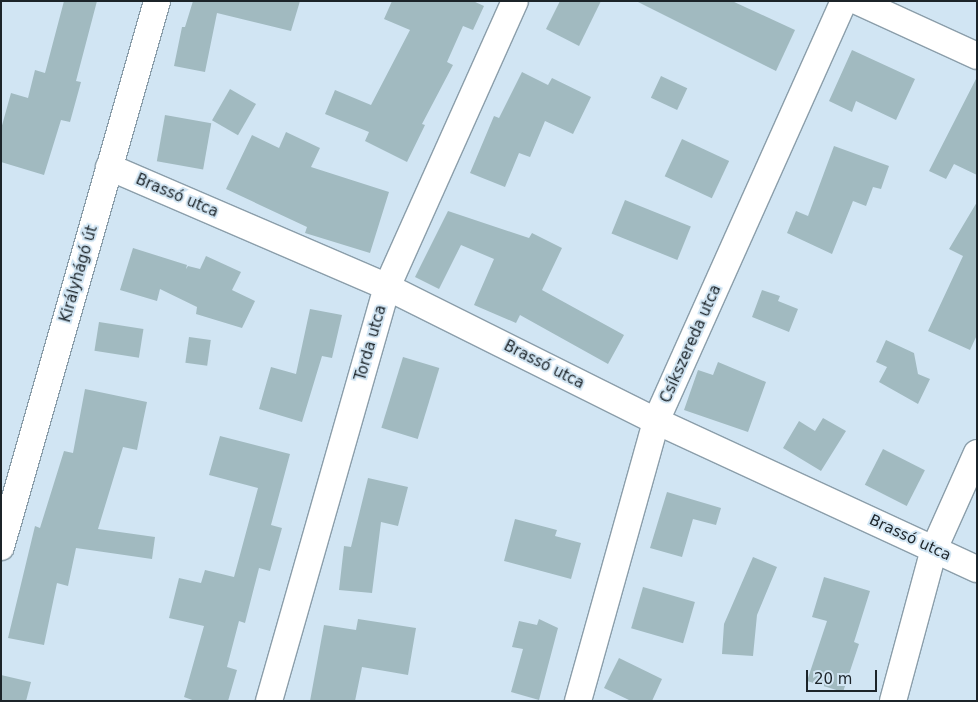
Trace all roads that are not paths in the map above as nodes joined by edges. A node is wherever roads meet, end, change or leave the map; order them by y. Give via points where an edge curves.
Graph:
1 (157, 1) edge
2 (514, 1) edge
3 (844, 1) edge
4 (858, 1) edge
5 (977, 56) edge
6 (109, 167) junction
7 (387, 287) junction
8 (656, 421) junction
9 (977, 453) edge
10 (1, 547) edge
11 (934, 549) junction
12 (977, 569) edge
13 (269, 701) edge
14 (578, 701) edge
15 (893, 701) edge

1 - 6 street, Királyhágó út
2 - 7 street, Torda utca
3 - 8 street, Csíkszereda utca
4 - 5 street
6 - 7 street, Brassó utca
6 - 10 street, Királyhágó út
7 - 8 street, Brassó utca
7 - 13 street, Torda utca
8 - 11 street, Brassó utca
8 - 14 street, Csíkszereda utca
9 - 11 street
11 - 12 street, Brassó utca
11 - 15 street

